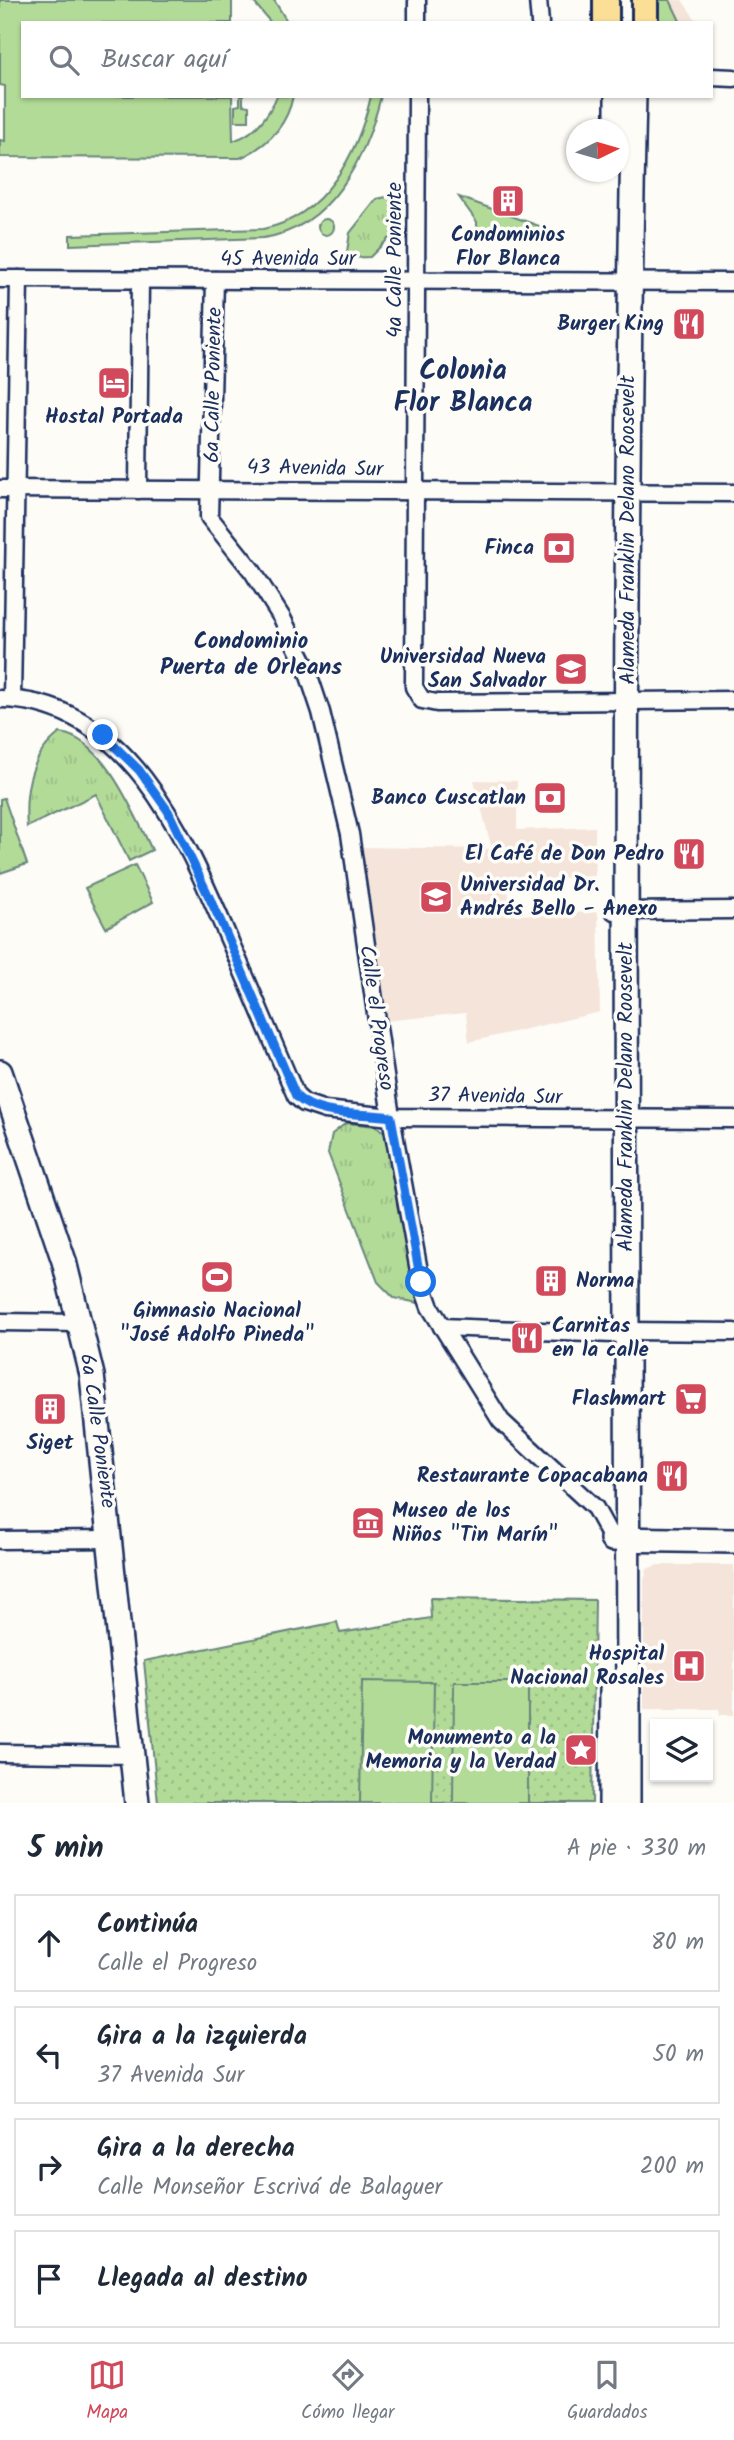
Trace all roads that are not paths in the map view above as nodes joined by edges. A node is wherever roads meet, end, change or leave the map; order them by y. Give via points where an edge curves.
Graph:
1 (417, 0) edge
2 (538, 0) edge
3 (606, 0) edge
4 (617, 0) edge
5 (635, 0) edge
6 (645, 0) edge
7 (417, 21) edge
8 (540, 21) edge
9 (606, 21) edge
10 (617, 21) edge
11 (634, 21) edge
12 (645, 21) edge
13 (713, 77) edge
14 (734, 78) edge
15 (417, 98) edge
16 (617, 98) edge
17 (634, 98) edge
18 (617, 119) edge
19 (618, 182) edge
20 (0, 279) edge
21 (19, 279) junction
22 (140, 280) junction
23 (215, 280) junction
24 (415, 281) junction
25 (623, 282) junction
26 (734, 282) edge
27 (8, 489) edge
28 (213, 489) junction
29 (138, 490) junction
30 (414, 491) junction
31 (623, 492) junction
32 (734, 493) edge
33 (7, 585) edge
34 (6, 699) edge
35 (734, 700) edge
36 (621, 701) junction
37 (734, 910) edge
38 (620, 911) junction
39 (0, 1072) edge
40 (8, 1116) edge
41 (391, 1117) junction
42 (734, 1119) edge
43 (620, 1120) junction
44 (0, 1322) edge
45 (81, 1323) junction
46 (442, 1327) junction
47 (619, 1332) junction
48 (734, 1332) edge
49 (111, 1539) junction
50 (620, 1539) junction
51 (0, 1540) edge
52 (734, 1541) edge
53 (0, 1753) edge
54 (132, 1755) junction
55 (137, 1803) edge
56 (611, 1803) edge
57 (628, 1803) edge

1 - 7 street
2 - 8 street
3 - 9 main road
4 - 10 main road
5 - 11 main road
6 - 12 main road
13 - 14 street
15 - 24 street, 4a Calle Poniente
16 - 18 main road
17 - 25 main road, Alameda Franklin Delano Roosevelt
19 - 25 main road, Alameda Franklin Delano Roosevelt
20 - 21 street, 45 Avenida Sur
21 - 22 street, 45 Avenida Sur
21 - 27 street
22 - 23 street, 45 Avenida Sur
22 - 29 street
23 - 24 street, 45 Avenida Sur
23 - 28 street, 6a Calle Poniente
24 - 25 street, 45 Avenida Sur
24 - 30 street, 4a Calle Poniente
25 - 26 street, 45 Avenida Sur
25 - 31 main road, Alameda Franklin Delano Roosevelt
27 - 29 street, 43 Avenida Sur
27 - 33 street
28 - 29 street, 43 Avenida Sur
28 - 30 street, 43 Avenida Sur
28 - 41 street, Calle el Progreso via 209,517 282,618 305,664 321,712 350,834
30 - 31 street, 43 Avenida Sur
30 - 36 street, 4a Calle Poniente via 414,687 422,700
31 - 32 street, 43 Avenida Sur
31 - 36 main road, Alameda Franklin Delano Roosevelt
33 - 34 street
34 - 41 street, 37 Avenida Sur via 47,705 93,729 139,770 168,811 296,1096 325,1110
35 - 36 street
36 - 38 main road, Alameda Franklin Delano Roosevelt
37 - 38 street
38 - 43 main road, Alameda Franklin Delano Roosevelt
39 - 40 main road, 6a Calle Poniente
40 - 45 main road, 6a Calle Poniente via 64,1261
41 - 43 street, 37 Avenida Sur
41 - 46 street, Calle el Progreso via 421,1282
42 - 43 street, 37 Avenida Sur
43 - 47 main road, Alameda Franklin Delano Roosevelt
44 - 45 street
45 - 49 main road, 6a Calle Poniente via 98,1411
46 - 47 street
46 - 50 street, Calle el Progreso via 501,1421 595,1507
47 - 48 street
47 - 50 main road, Alameda Franklin Delano Roosevelt
49 - 51 street
49 - 54 main road, 6a Calle Poniente
50 - 52 main road
50 - 56 main road, Alameda Franklin Delano Roosevelt
50 - 57 main road, Alameda Franklin Delano Roosevelt
53 - 54 street
54 - 55 main road, 6a Calle Poniente

